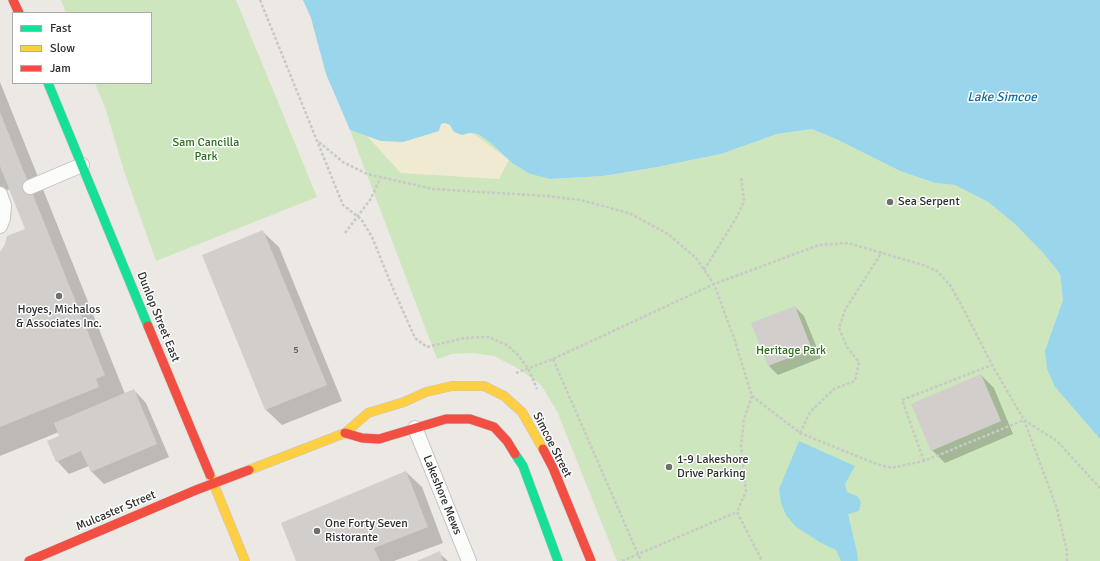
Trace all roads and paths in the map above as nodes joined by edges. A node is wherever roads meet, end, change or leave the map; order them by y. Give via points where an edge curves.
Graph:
1 (13, 0) edge
2 (260, 0) edge
3 (19, 12) edge
4 (48, 84) edge
5 (319, 142) junction
6 (82, 165) junction
7 (381, 177) junction
8 (741, 177) dead end
9 (30, 187) dead end
10 (3, 193) edge
11 (357, 217) junction
12 (0, 226) edge
13 (345, 233) dead end
14 (882, 252) junction
15 (704, 270) junction
16 (714, 284) junction
17 (427, 347) dead end
18 (553, 359) junction
19 (992, 366) junction
20 (484, 386) junction
21 (752, 396) junction
22 (1024, 420) junction
23 (415, 428) junction
24 (345, 433) junction
25 (800, 433) junction
26 (924, 461) junction
27 (213, 483) junction
28 (1100, 488) edge
29 (738, 512) junction
30 (638, 554) junction
31 (29, 561) edge
32 (245, 561) edge
33 (469, 561) edge
34 (558, 561) edge
35 (591, 561) edge
36 (622, 561) edge
37 (641, 561) edge
38 (762, 561) edge
39 (1067, 561) edge

1 - 3 main road
2 - 5 path
4 - 6 main road, Dunlop Street East
5 - 7 path via 343,162 367,174
5 - 11 path via 343,205
6 - 9 lane
6 - 27 main road, Dunlop Street East
7 - 11 path via 370,200
7 - 15 path via 433,188 580,200 629,213 668,234 696,258
8 - 15 path via 744,201
10 - 12 lane via 3,218
11 - 13 path
11 - 17 path via 372,237 416,338
14 - 16 path via 848,243 819,244
14 - 19 path via 937,271 950,285 964,308
14 - 25 path via 845,310 839,328 847,347 859,362 855,381 834,389 810,412
15 - 16 path
16 - 18 path
16 - 21 path
18 - 20 path
18 - 30 path
19 - 22 path
19 - 26 path via 902,400
20 - 24 main road, Simcoe Street via 452,386 426,392 368,413
20 - 35 main road, Simcoe Street via 504,396 522,412 538,437
21 - 25 path
21 - 29 path via 744,419 741,446 746,490
22 - 26 path
22 - 28 path via 1057,441
22 - 39 path via 1056,506
23 - 24 main road via 380,439 362,438
23 - 33 lane, Lakeshore Mews
23 - 34 main road via 446,419 470,419 494,427 507,440 523,466
24 - 27 main road, Simcoe Street
25 - 26 path via 891,468
27 - 31 main road, Mulcaster Street
27 - 32 main road, Dunlop Street East
29 - 30 path
29 - 38 path
30 - 36 path
30 - 37 path

